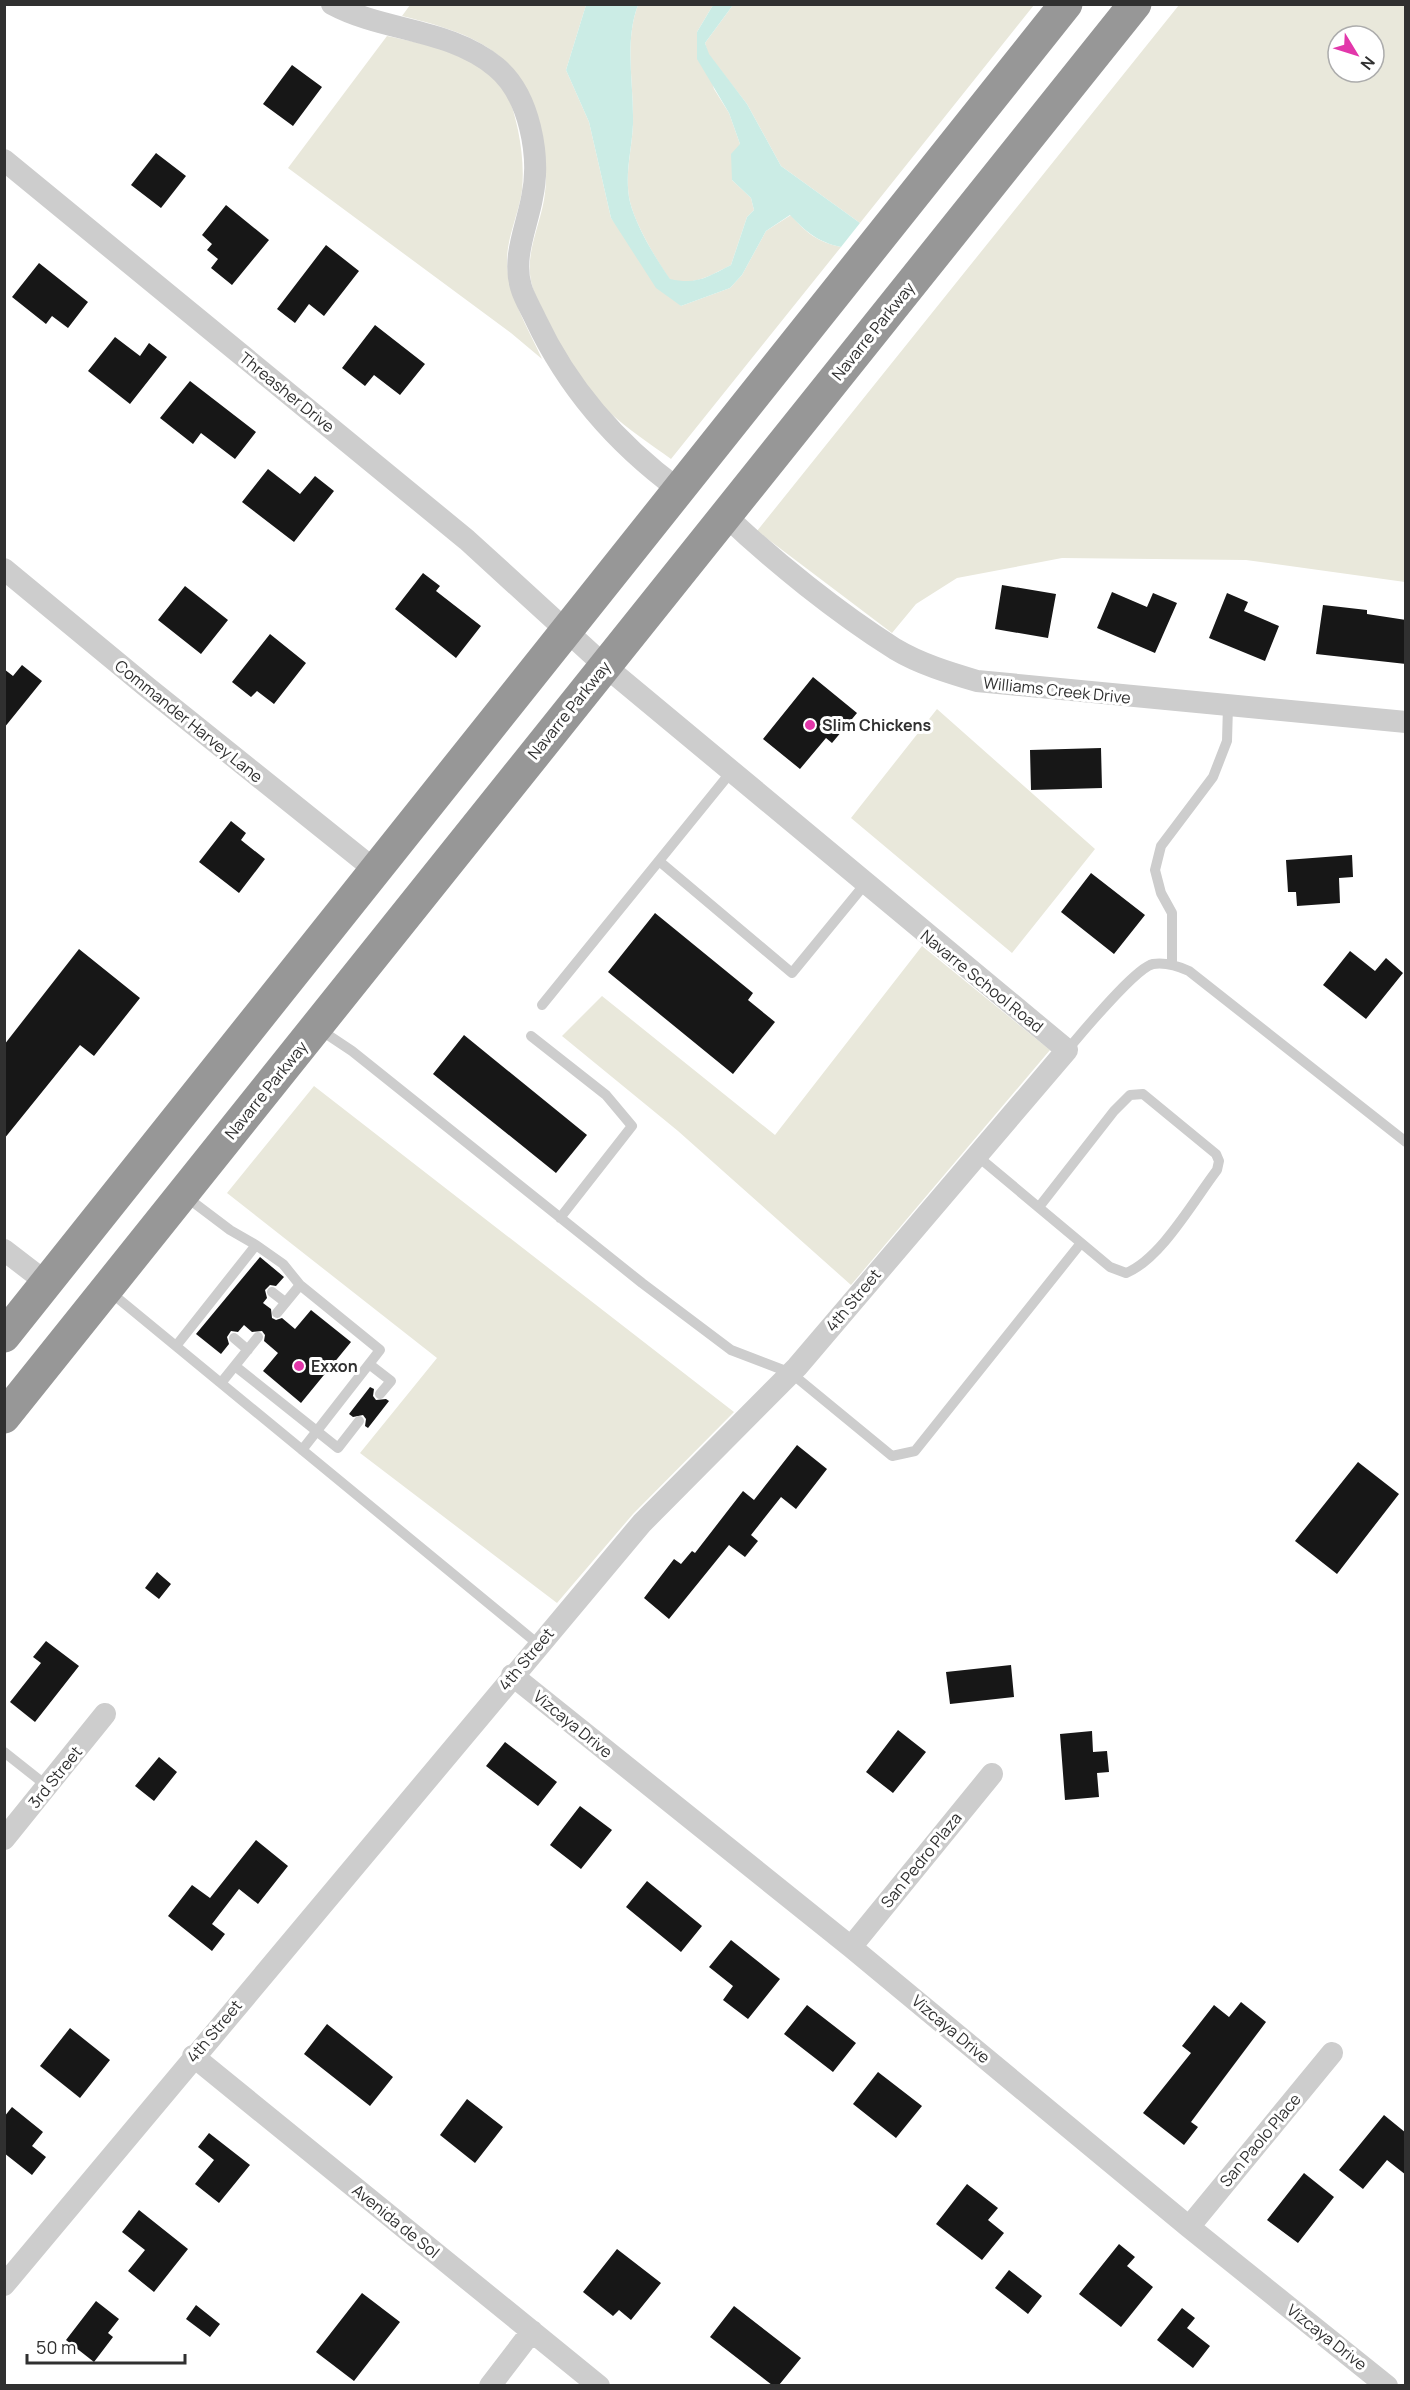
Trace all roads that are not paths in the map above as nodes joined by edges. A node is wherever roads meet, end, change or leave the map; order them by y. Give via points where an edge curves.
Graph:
1 (332, 4) edge
2 (1066, 4) edge
3 (1135, 4) edge
4 (4, 160) edge
5 (678, 489) junction
6 (725, 515) junction
7 (4, 569) edge
8 (565, 631) junction
9 (605, 666) junction
10 (1228, 706) junction
11 (1406, 722) edge
12 (731, 772) junction
13 (659, 861) junction
14 (375, 870) junction
15 (865, 884) junction
16 (1172, 964) junction
17 (273, 999) junction
18 (542, 1005) dead end
19 (315, 1027) junction
20 (531, 1036) dead end
21 (1067, 1050) junction
22 (1406, 1142) edge
23 (976, 1155) junction
24 (183, 1194) junction
25 (1039, 1207) junction
26 (560, 1218) junction
27 (1081, 1243) junction
28 (256, 1245) junction
29 (4, 1250) edge
30 (47, 1283) junction
31 (300, 1285) junction
32 (107, 1289) junction
33 (272, 1292) dead end
34 (285, 1302) junction
35 (277, 1313) dead end
36 (4, 1336) edge
37 (258, 1337) dead end
38 (234, 1338) dead end
39 (176, 1346) junction
40 (248, 1350) junction
41 (369, 1364) junction
42 (235, 1366) junction
43 (791, 1373) junction
44 (222, 1383) junction
45 (4, 1393) edge
46 (380, 1394) dead end
47 (4, 1417) edge
48 (358, 1421) dead end
49 (316, 1431) junction
50 (302, 1450) junction
51 (538, 1644) junction
52 (512, 1675) junction
53 (105, 1714) dead end
54 (5, 1753) edge
55 (992, 1774) dead end
56 (47, 1786) junction
57 (4, 1839) edge
58 (850, 1947) junction
59 (1332, 2053) dead end
60 (193, 2056) junction
61 (1188, 2227) junction
62 (4, 2285) edge
63 (532, 2331) junction
64 (490, 2385) edge
65 (599, 2385) edge
66 (1388, 2385) edge

1 - 5 street via 354,16 437,36 470,49 497,67 514,85 525,112 535,168 518,263 520,286 553,357 592,411 649,467
2 - 5 highway
3 - 6 highway, Navarre Parkway
4 - 8 street, Threasher Drive via 467,540
5 - 8 highway
6 - 9 highway, Navarre Parkway
6 - 10 street, Williams Creek Drive via 764,551 897,650 945,671 1016,687
7 - 14 street, Commander Harvey Lane
8 - 9 street, Navarre School Road
8 - 14 highway
9 - 12 street, Navarre School Road
9 - 19 highway, Navarre Parkway
10 - 11 street, Williams Creek Drive
10 - 16 lane via 1227,741 1213,777 1161,846 1155,870 1172,913
12 - 13 lane
12 - 15 street, Navarre School Road
13 - 15 lane via 792,973
13 - 18 lane
14 - 17 highway
15 - 21 street, Navarre School Road
16 - 21 lane via 1151,964 1131,980
16 - 22 lane via 1190,971
17 - 30 highway
17 - 32 highway via 263,1037 108,1233 98,1253 96,1271
19 - 24 highway, Navarre Parkway
19 - 26 lane via 352,1051
20 - 26 lane via 606,1095 632,1126
21 - 23 street, 4th Street
23 - 25 lane
23 - 43 street, 4th Street
24 - 28 lane
24 - 32 highway, Navarre Parkway
25 - 27 lane
25 - 27 lane via 1130,1095 1143,1094 1216,1154 1217,1170 1160,1246 1138,1268 1126,1273 1110,1268
26 - 43 lane via 731,1350
27 - 43 lane via 915,1451 892,1456
28 - 31 lane via 283,1264
28 - 39 lane via 244,1269
29 - 30 street
30 - 36 highway
30 - 45 highway via 56,1305 55,1326
31 - 34 lane
31 - 41 lane via 380,1350
32 - 39 lane
32 - 47 highway, Navarre Parkway
33 - 34 lane
34 - 35 lane
37 - 40 lane
38 - 40 lane
39 - 44 lane
40 - 42 lane
41 - 46 lane via 391,1381
41 - 49 lane
42 - 44 lane
42 - 49 lane
43 - 51 street, 4th Street via 642,1523
44 - 50 lane
48 - 49 lane via 338,1448
49 - 50 lane
50 - 51 lane
51 - 52 street, 4th Street
52 - 58 street, Vizcaya Drive
52 - 60 street, 4th Street
53 - 56 street, 3rd Street
54 - 56 lane
55 - 58 street, San Pedro Plaza
56 - 57 street, 3rd Street
58 - 61 street, Vizcaya Drive
59 - 61 street, San Paolo Place
60 - 62 street, 4th Street
60 - 63 street, Avenida de Sol
61 - 66 street, Vizcaya Drive
63 - 64 street
63 - 65 street, Avenida de Sol

